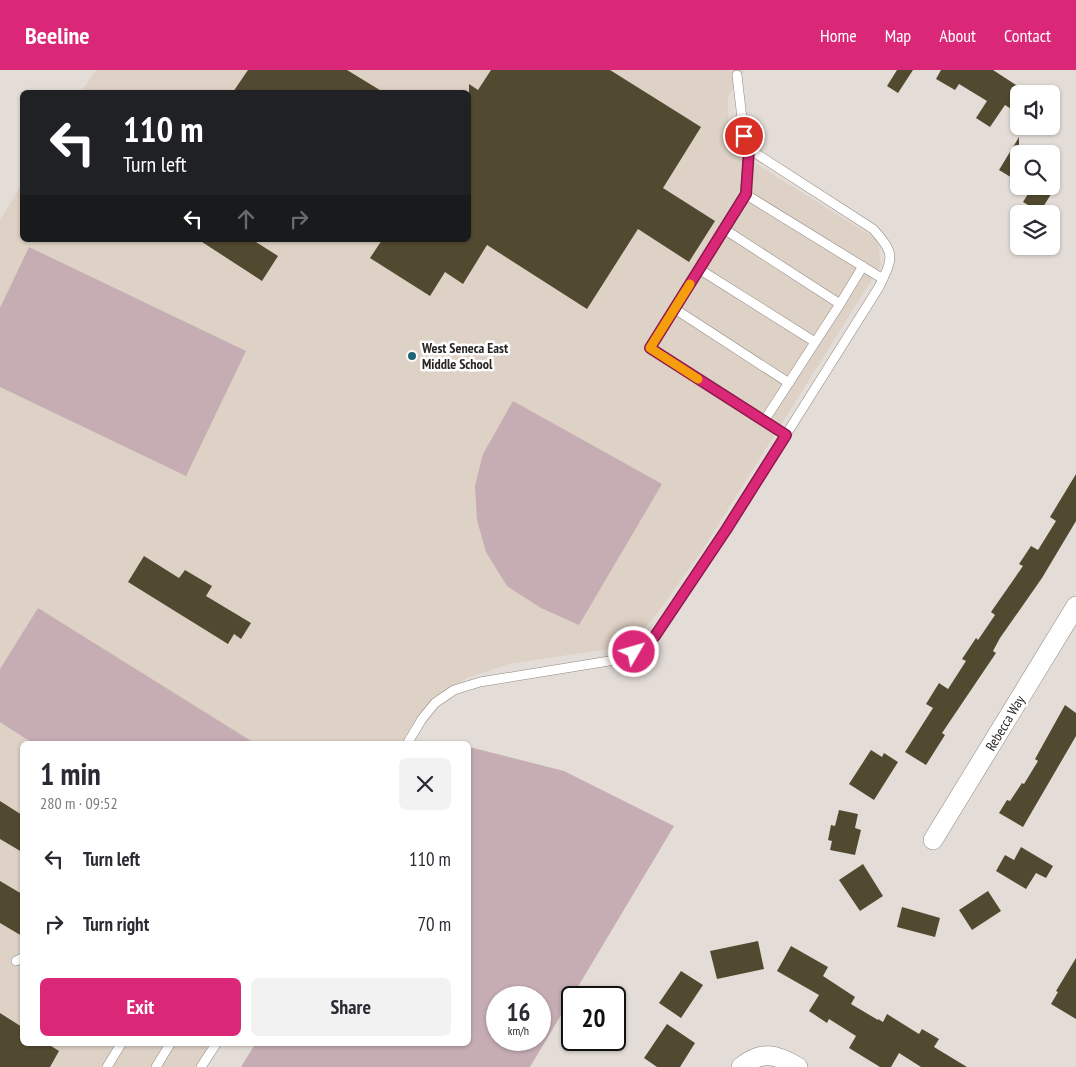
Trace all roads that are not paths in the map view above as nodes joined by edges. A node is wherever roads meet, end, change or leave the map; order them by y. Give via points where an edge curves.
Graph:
1 (737, 72) edge
2 (749, 149) junction
3 (746, 194) junction
4 (724, 229) junction
5 (863, 266) junction
6 (699, 269) junction
7 (883, 279) junction
8 (840, 304) junction
9 (675, 309) junction
10 (815, 342) junction
11 (789, 383) junction
12 (764, 421) junction
13 (786, 435) junction
14 (1076, 606) edge
15 (408, 741) edge
16 (933, 840) dead end
17 (120, 1046) edge
18 (169, 1046) edge
19 (215, 1046) edge
20 (107, 1067) edge
21 (156, 1067) edge
22 (201, 1067) edge
23 (740, 1067) edge
24 (798, 1067) edge

1 - 2 lane via 744,136
2 - 3 lane
2 - 7 lane via 873,229 891,254
3 - 4 lane
3 - 5 lane
4 - 6 lane
4 - 8 lane
5 - 7 lane
5 - 8 lane
6 - 9 lane
6 - 10 lane
7 - 13 lane
8 - 10 lane
9 - 11 lane
9 - 12 lane via 650,348
10 - 11 lane
11 - 12 lane
12 - 13 lane
13 - 15 lane via 655,636 634,652 609,661 480,682 454,690 435,703
14 - 16 street, Rebecca Way
17 - 20 lane
18 - 21 lane
19 - 22 lane
23 - 24 street via 748,1060 771,1055

